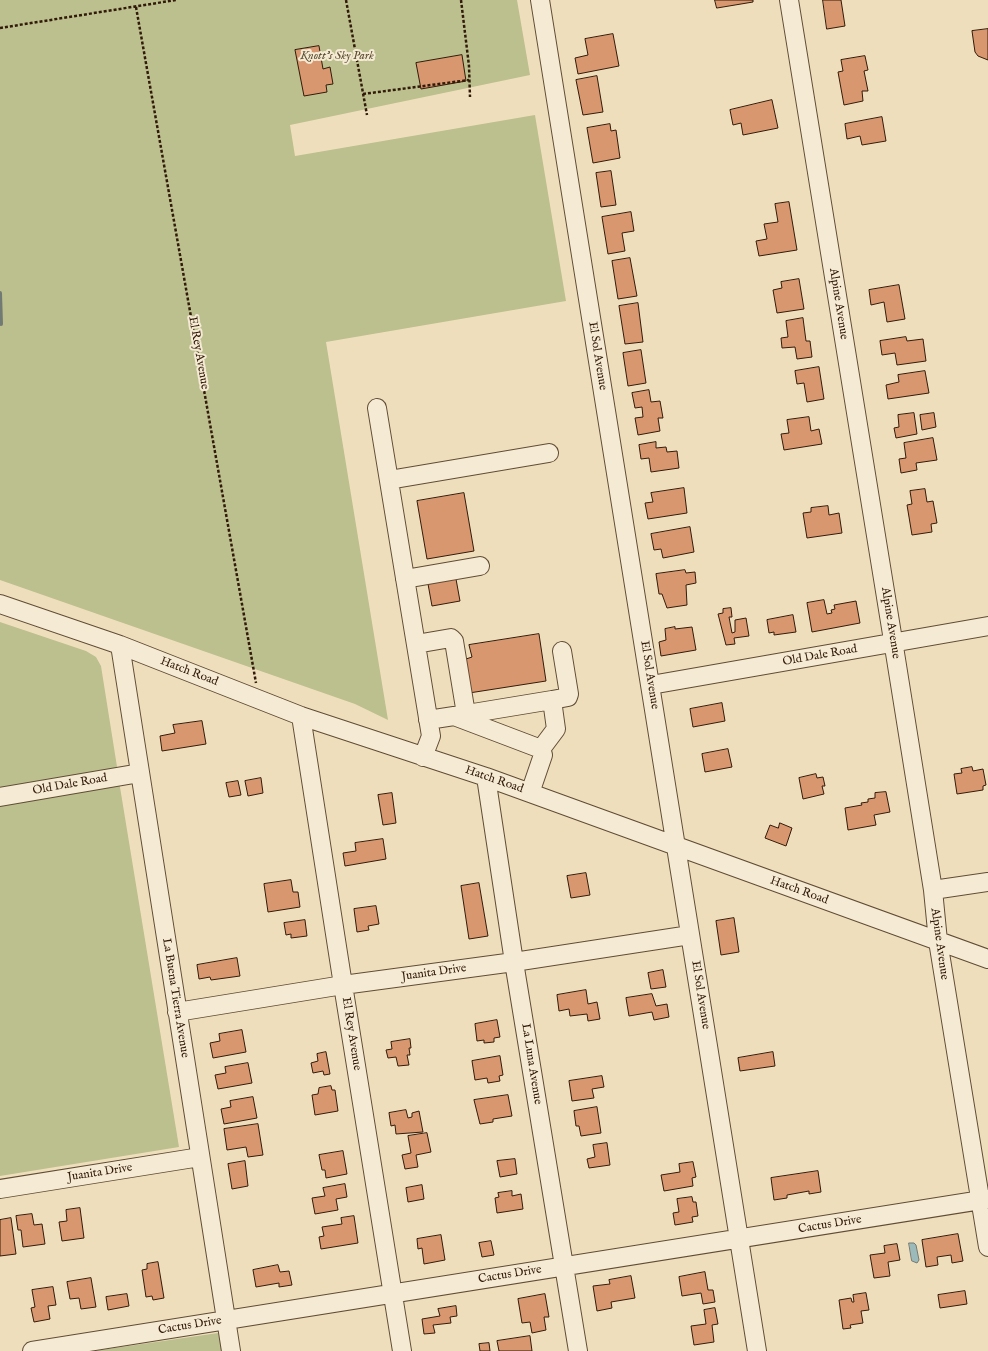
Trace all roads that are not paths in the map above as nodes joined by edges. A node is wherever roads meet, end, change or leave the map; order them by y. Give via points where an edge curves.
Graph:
1 (540, 0) edge
2 (788, 0) edge
3 (377, 408) dead end
4 (549, 453) dead end
5 (389, 480) junction
6 (480, 566) dead end
7 (405, 579) junction
8 (0, 604) edge
9 (988, 626) edge
10 (894, 643) junction
11 (416, 644) junction
12 (120, 645) junction
13 (562, 651) dead end
14 (651, 685) junction
15 (552, 700) junction
16 (460, 715) junction
17 (301, 716) junction
18 (428, 720) junction
19 (541, 749) junction
20 (423, 756) junction
21 (140, 773) junction
22 (486, 777) junction
23 (530, 793) junction
24 (0, 797) edge
25 (676, 846) junction
26 (988, 882) edge
27 (933, 890) junction
28 (690, 935) junction
29 (938, 941) junction
30 (988, 959) edge
31 (514, 962) junction
32 (343, 985) junction
33 (177, 1012) junction
34 (200, 1157) junction
35 (0, 1190) edge
36 (984, 1200) edge
37 (739, 1240) junction
38 (988, 1247) edge
39 (564, 1266) junction
40 (393, 1293) junction
41 (226, 1320) junction
42 (32, 1351) edge
43 (231, 1351) edge
44 (402, 1351) edge
45 (578, 1351) edge
46 (757, 1351) edge

1 - 14 street, El Sol Avenue
2 - 10 street, Alpine Avenue
3 - 5 street
4 - 5 street
5 - 7 street
6 - 7 street
7 - 11 street
8 - 12 street, Hatch Road
9 - 10 street, Old Dale Road
10 - 14 street, Old Dale Road
10 - 27 street, Alpine Avenue
11 - 16 street via 451,638 454,641
11 - 18 street
12 - 17 street, Hatch Road
12 - 21 street, La Buena Tierra Avenue
13 - 15 street via 569,694 568,697
14 - 25 street, El Sol Avenue
15 - 16 street
15 - 19 street via 556,730
16 - 18 street
16 - 19 street
17 - 20 street, Hatch Road
17 - 32 street, El Rey Avenue
18 - 20 street via 431,736
19 - 23 street via 543,755
20 - 22 street, Hatch Road
21 - 24 street, Old Dale Road
21 - 33 street, La Buena Tierra Avenue
22 - 23 street, Hatch Road
22 - 31 street, La Luna Avenue
23 - 25 street, Hatch Road
25 - 28 street, El Sol Avenue
25 - 29 street, Hatch Road
26 - 27 street
27 - 29 street, Alpine Avenue
28 - 31 street, Juanita Drive
28 - 37 street, El Sol Avenue
29 - 30 street, Hatch Road
29 - 36 street, Alpine Avenue
31 - 32 street, Juanita Drive
31 - 39 street, La Luna Avenue
32 - 33 street, Juanita Drive
32 - 40 street, El Rey Avenue
33 - 34 street, La Buena Tierra Avenue
34 - 35 street, Juanita Drive
34 - 41 street, La Buena Tierra Avenue
36 - 37 street, Cactus Drive
36 - 38 street, Alpine Avenue
37 - 39 street, Cactus Drive
37 - 46 street, El Sol Avenue
39 - 40 street, Cactus Drive
39 - 45 street, La Luna Avenue
40 - 41 street, Cactus Drive
40 - 44 street, El Rey Avenue
41 - 42 street, Cactus Drive
41 - 43 street, La Buena Tierra Avenue

